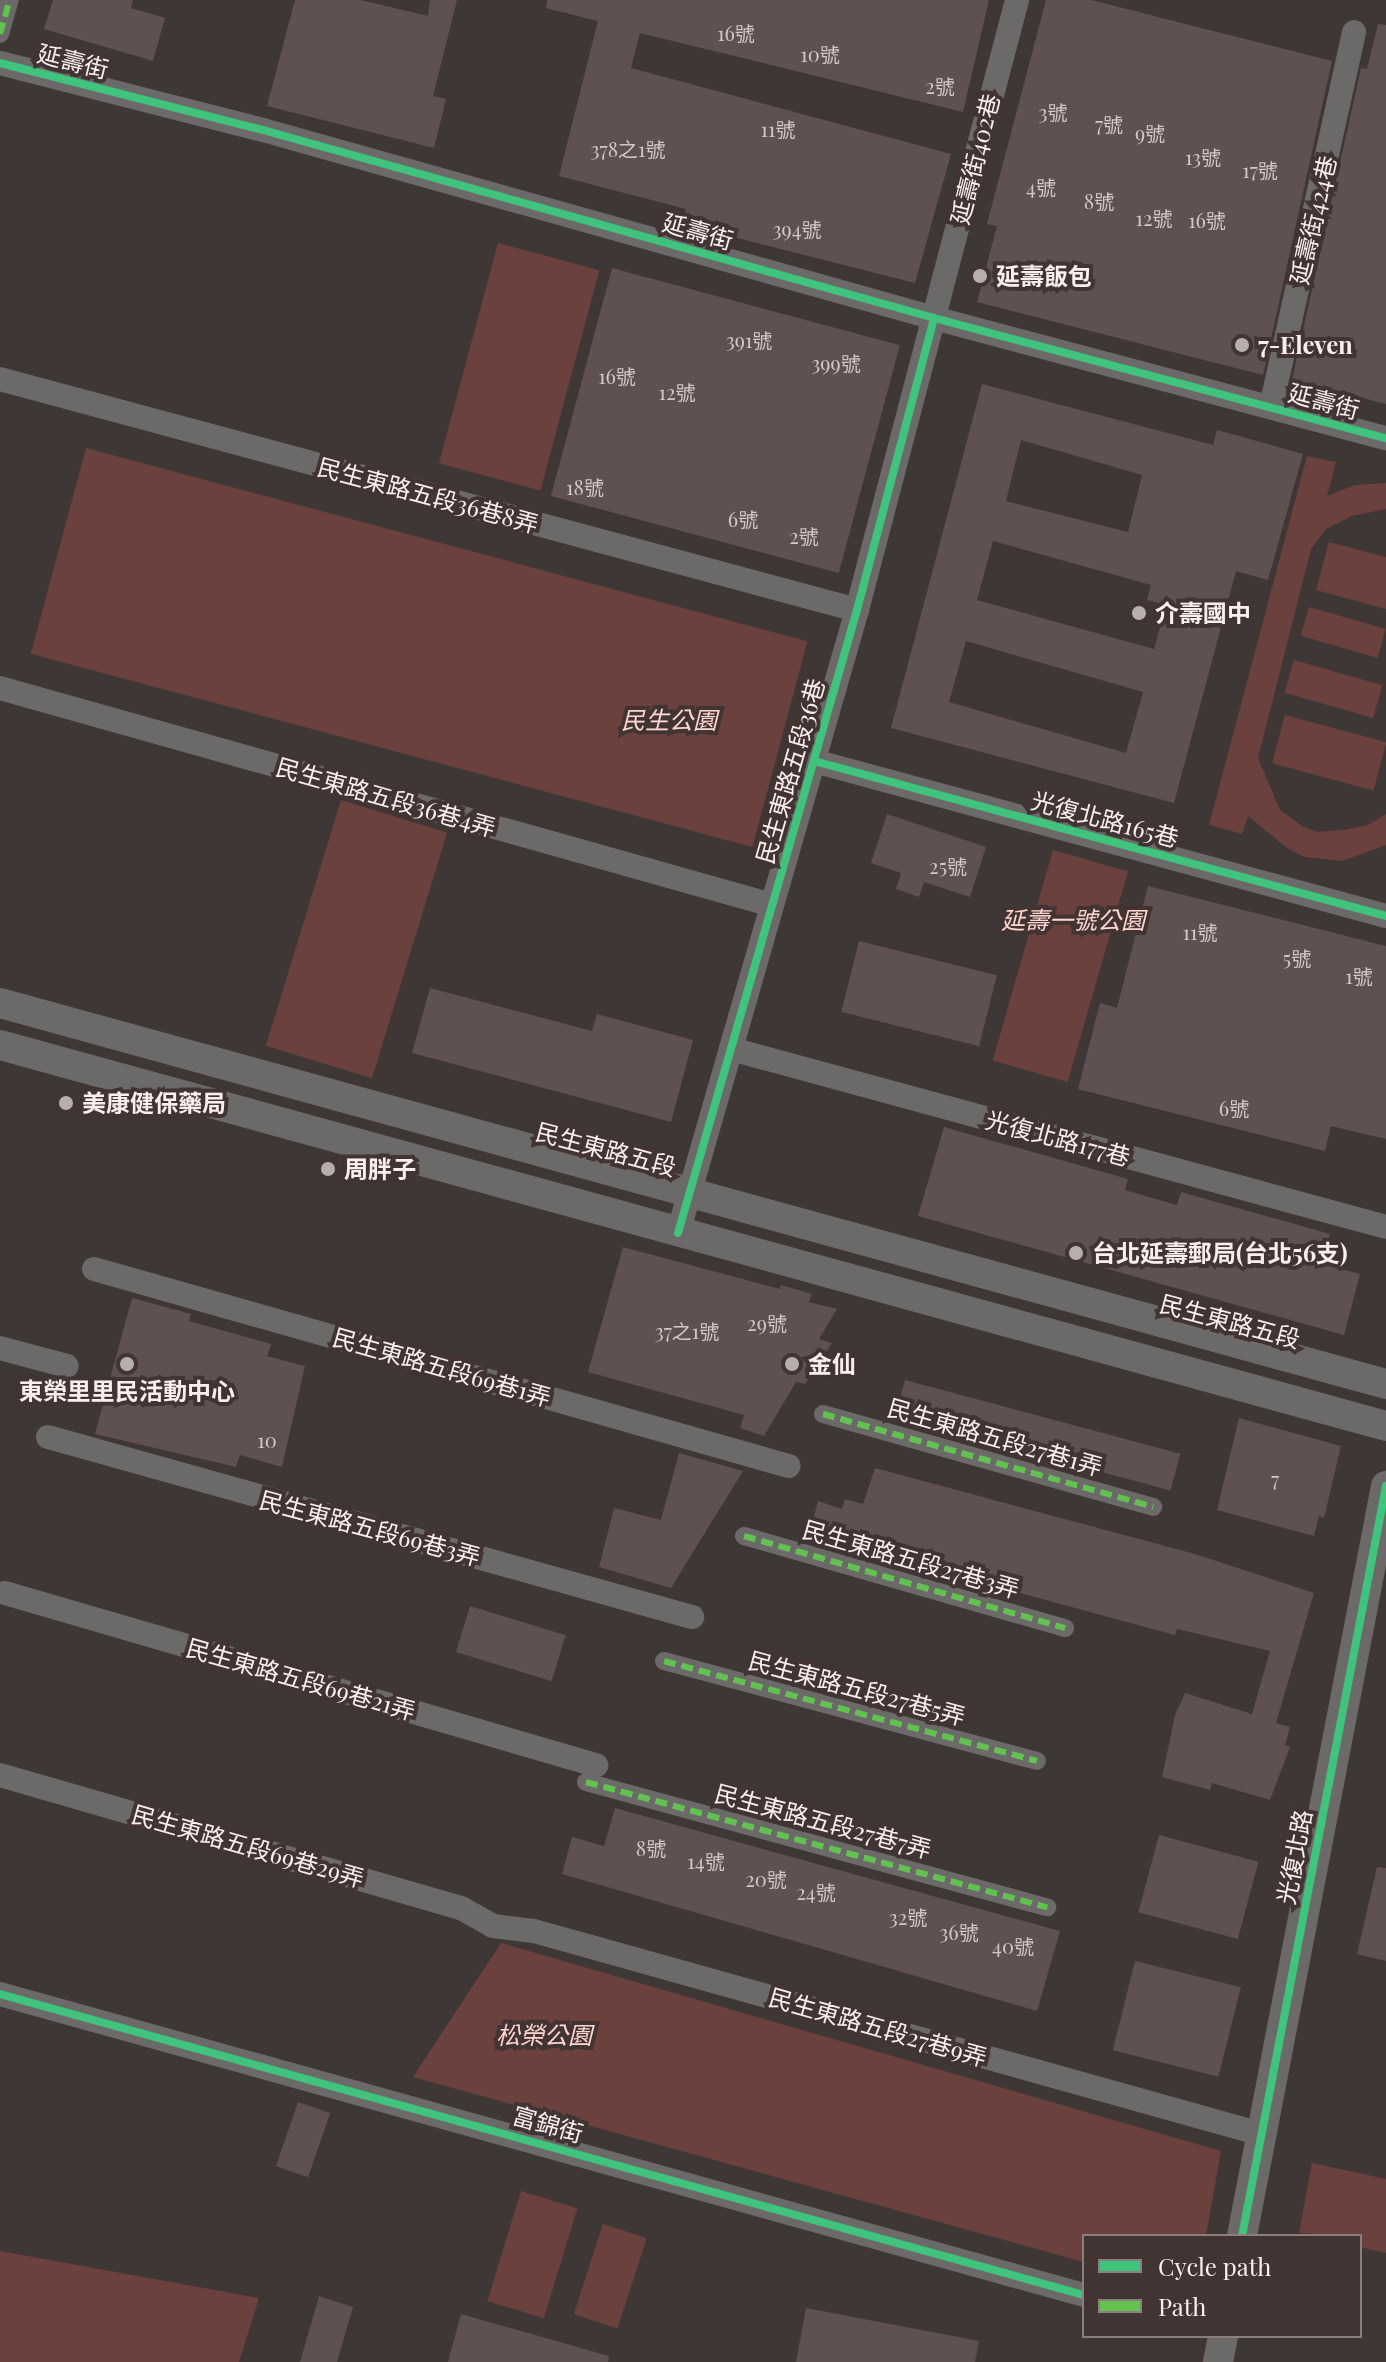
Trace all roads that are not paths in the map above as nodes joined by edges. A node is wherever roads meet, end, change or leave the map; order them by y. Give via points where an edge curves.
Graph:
1 (10, 0) edge
2 (1017, 0) edge
3 (1354, 32) dead end
4 (0, 34) edge
5 (0, 63) edge
6 (934, 318) junction
7 (0, 379) edge
8 (1271, 407) junction
9 (1386, 438) edge
10 (857, 610) junction
11 (0, 688) edge
12 (814, 761) junction
13 (772, 905) junction
14 (1386, 916) edge
15 (0, 1003) edge
16 (0, 1045) edge
17 (731, 1049) junction
18 (690, 1192) junction
19 (1386, 1227) edge
20 (678, 1233) junction
21 (94, 1269) dead end
22 (0, 1348) edge
23 (67, 1366) dead end
24 (1386, 1384) edge
25 (823, 1414) dead end
26 (1386, 1426) edge
27 (48, 1437) dead end
28 (789, 1466) dead end
29 (1386, 1486) edge
30 (1153, 1507) dead end
31 (744, 1536) dead end
32 (5, 1593) dead end
33 (692, 1617) dead end
34 (1065, 1628) dead end
35 (664, 1661) dead end
36 (1037, 1761) dead end
37 (591, 1774) joint
38 (0, 1775) edge
39 (1047, 1907) dead end
40 (493, 1926) joint
41 (0, 1994) edge
42 (1261, 2134) junction
43 (1242, 2234) edge
44 (1082, 2294) edge
45 (1223, 2338) edge
46 (1218, 2362) edge

1 - 4 street
2 - 6 street, 延壽街402巷
3 - 8 street, 延壽街424巷
5 - 6 street, 延壽街 via 263,130
6 - 8 street, 延壽街
6 - 10 street, 民生東路五段36巷
7 - 10 street, 民生東路五段36巷8弄
8 - 9 street, 延壽街
10 - 12 street, 民生東路五段36巷
11 - 13 street, 民生東路五段36巷4弄
12 - 13 street, 民生東路五段36巷
12 - 14 street, 光復北路165巷
13 - 17 street, 民生東路五段36巷
15 - 18 street, 民生東路五段
16 - 20 street
17 - 18 street, 民生東路五段36巷
17 - 19 street, 光復北路177巷
18 - 20 street, 民生東路五段36巷
18 - 24 street, 民生東路五段
20 - 26 street
21 - 28 street, 民生東路五段69巷1弄
22 - 23 street
25 - 30 street, 民生東路五段27巷1弄
27 - 33 street, 民生東路五段69巷3弄
29 - 42 street, 光復北路
31 - 34 street, 民生東路五段27巷3弄
32 - 37 street, 民生東路五段69巷21弄
35 - 36 street, 民生東路五段27巷5弄
37 - 39 street, 民生東路五段27巷7弄
38 - 40 street, 民生東路五段69巷29弄 via 461,1908
40 - 42 street, 民生東路五段27巷9弄 via 534,1931
41 - 44 street, 富錦街
42 - 43 street, 光復北路
45 - 46 street

